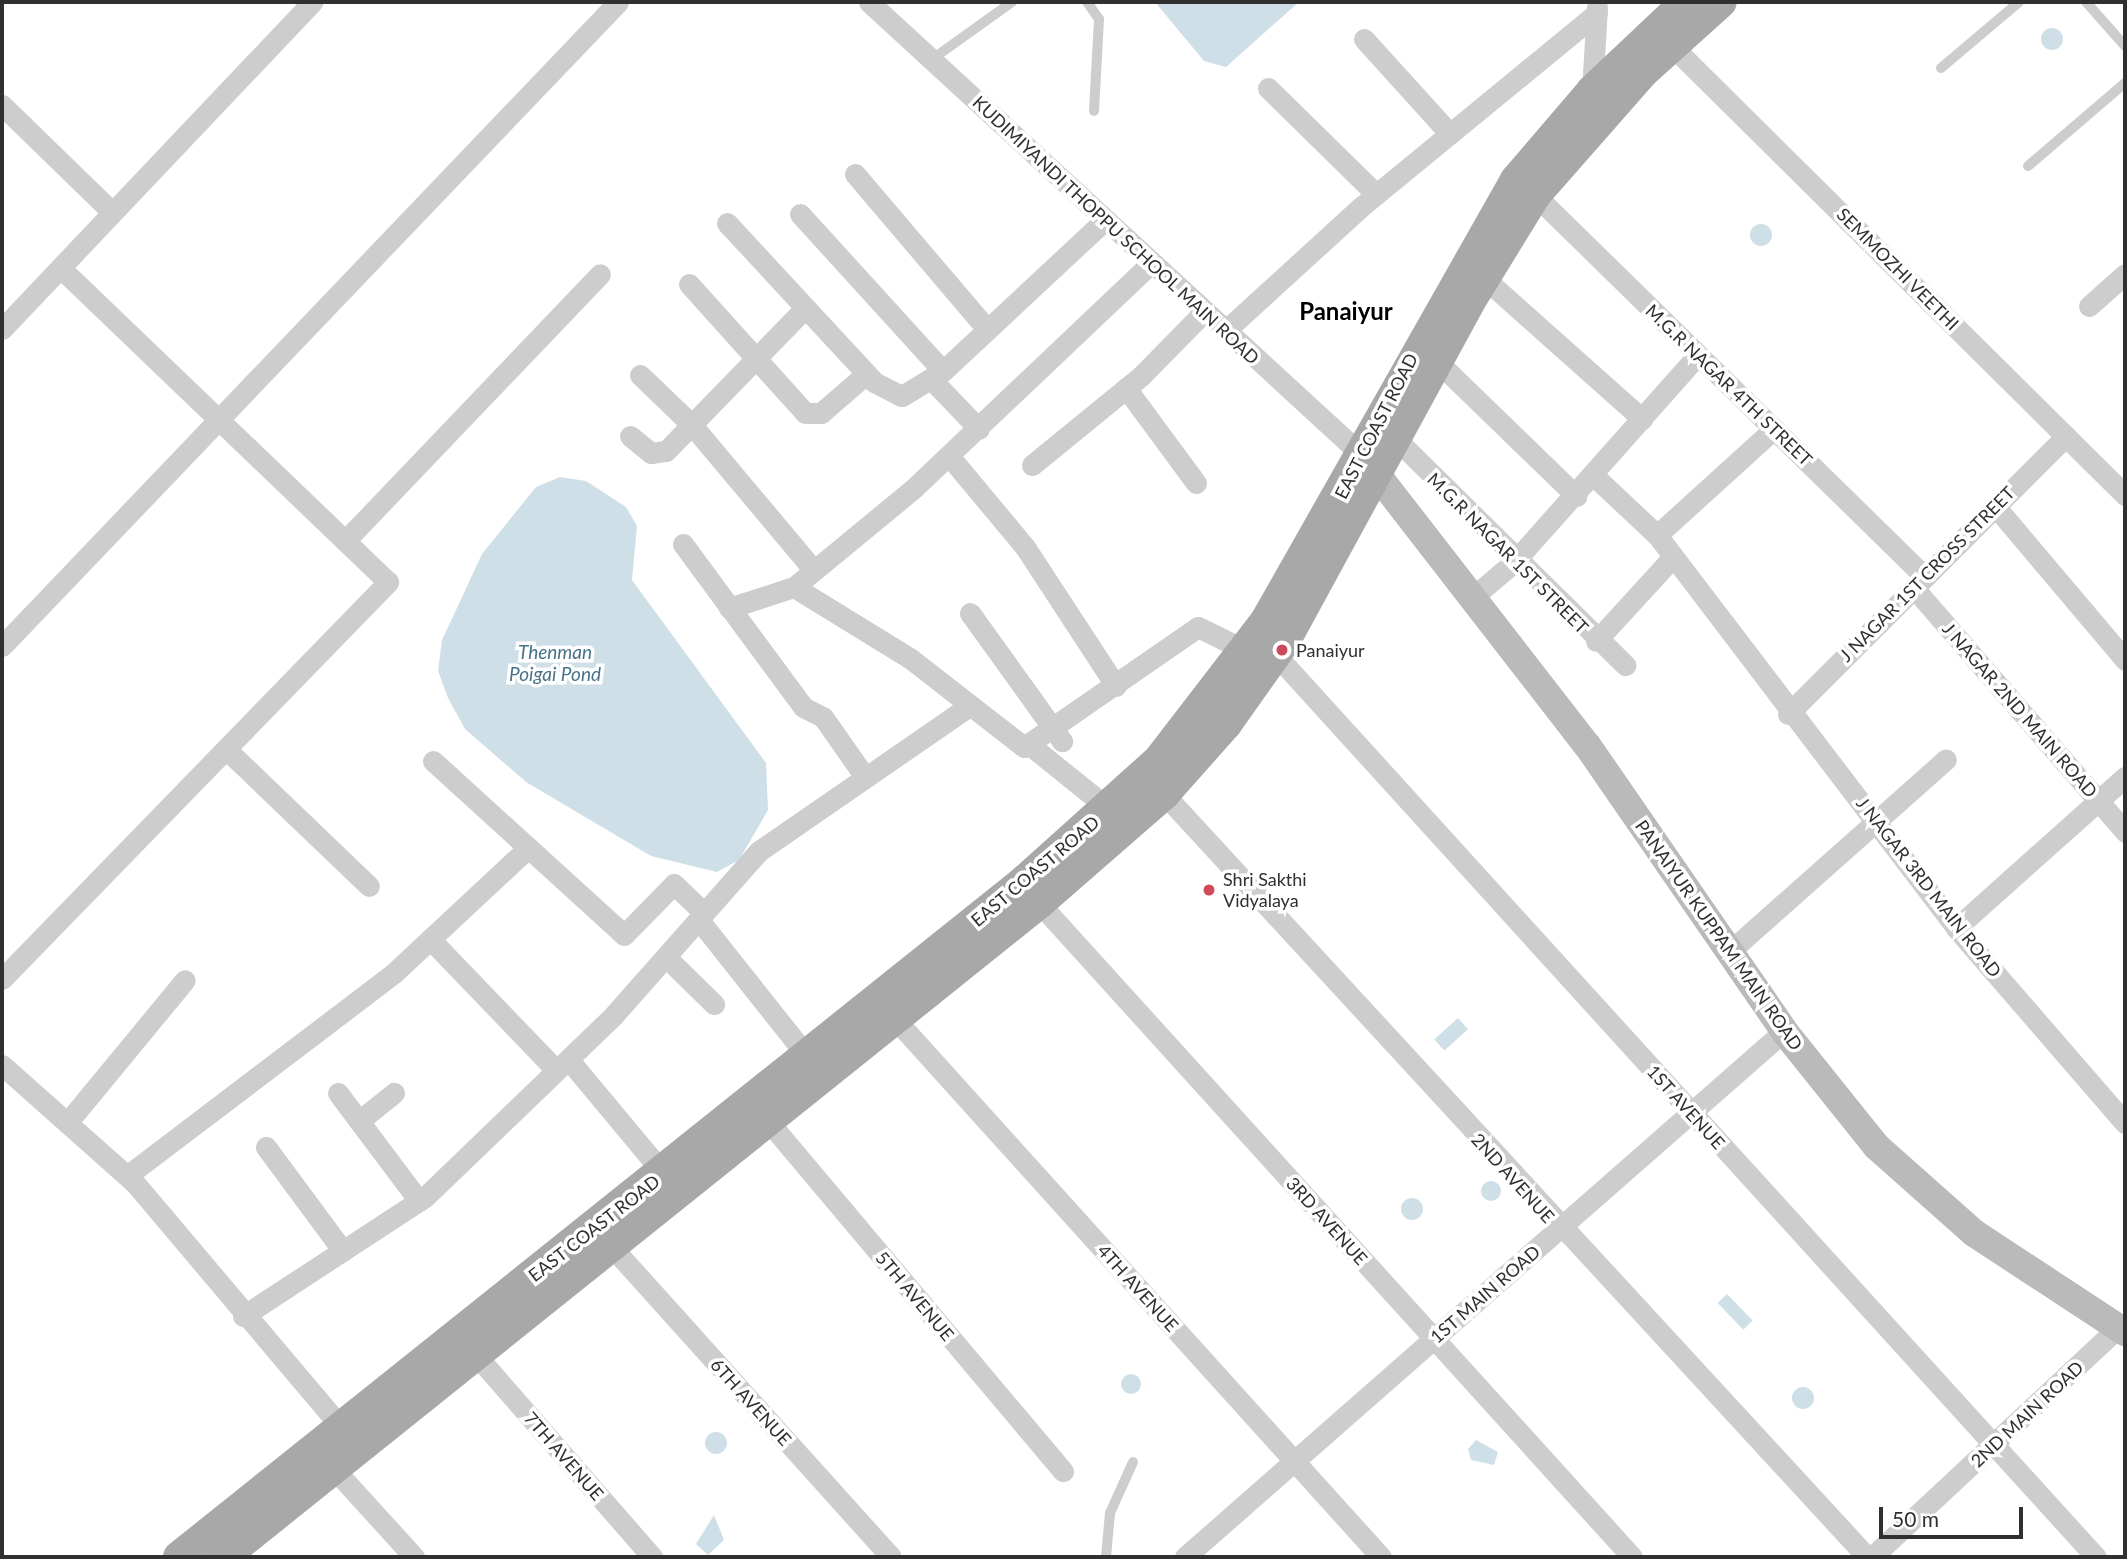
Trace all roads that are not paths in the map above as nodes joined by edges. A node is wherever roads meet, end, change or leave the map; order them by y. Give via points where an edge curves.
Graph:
1 (312, 2) edge
2 (618, 2) edge
3 (869, 2) edge
4 (1012, 2) edge
5 (1087, 2) edge
6 (1686, 2) edge
7 (1721, 2) edge
8 (2019, 2) edge
9 (2086, 2) edge
10 (1597, 8) edge
11 (1364, 39) dead end
12 (1670, 44) junction
13 (2125, 46) edge
14 (930, 60) junction
15 (1941, 68) dead end
16 (2125, 83) edge
17 (1268, 88) dead end
18 (1592, 91) junction
19 (2, 105) edge
20 (1094, 111) dead end
21 (1450, 134) junction
22 (2028, 166) dead end
23 (855, 174) dead end
24 (1376, 194) junction
25 (1535, 195) junction
26 (112, 212) junction
27 (800, 214) dead end
28 (1104, 221) junction
29 (727, 223) dead end
30 (1150, 264) junction
31 (60, 268) junction
32 (600, 274) dead end
33 (2125, 274) edge
34 (1484, 278) junction
35 (688, 284) dead end
36 (2089, 306) dead end
37 (804, 309) junction
38 (1204, 312) junction
39 (986, 328) junction
40 (2, 329) edge
41 (1225, 331) junction
42 (1698, 355) junction
43 (757, 356) junction
44 (1440, 364) junction
45 (866, 374) junction
46 (639, 375) dead end
47 (937, 375) junction
48 (1126, 388) junction
49 (218, 419) junction
50 (1642, 419) junction
51 (692, 425) junction
52 (979, 429) junction
53 (1774, 429) junction
54 (631, 436) dead end
55 (2066, 436) junction
56 (1394, 437) junction
57 (950, 457) junction
58 (1032, 465) dead end
59 (1371, 465) junction
60 (1593, 475) junction
61 (1196, 483) dead end
62 (2125, 495) edge
63 (1576, 496) junction
64 (1995, 506) junction
65 (1657, 536) junction
66 (345, 541) junction
67 (682, 544) dead end
68 (1673, 557) junction
69 (1514, 562) junction
70 (811, 567) junction
71 (1918, 582) junction
72 (794, 587) junction
73 (1473, 597) junction
74 (729, 608) junction
75 (970, 613) dead end
76 (1596, 641) junction
77 (2, 646) edge
78 (1261, 653) junction
79 (2125, 660) edge
80 (1625, 665) dead end
81 (1116, 686) junction
82 (968, 707) junction
83 (1788, 714) junction
84 (1058, 736) junction
85 (1031, 746) junction
86 (226, 749) junction
87 (1946, 760) dead end
88 (433, 761) dead end
89 (2125, 777) edge
90 (865, 778) junction
91 (1164, 794) junction
92 (2098, 801) junction
93 (1109, 808) junction
94 (1878, 820) junction
95 (2125, 832) edge
96 (528, 848) junction
97 (369, 886) dead end
98 (1031, 893) junction
99 (702, 917) junction
100 (1956, 928) junction
101 (430, 939) junction
102 (1729, 952) junction
103 (667, 958) junction
104 (2, 979) edge
105 (185, 979) dead end
106 (714, 1004) dead end
107 (895, 1019) junction
108 (1784, 1031) junction
109 (806, 1055) junction
110 (2, 1065) edge
111 (563, 1065) junction
112 (338, 1093) dead end
113 (394, 1093) dead end
114 (1692, 1113) junction
115 (359, 1121) junction
116 (768, 1121) junction
117 (67, 1123) junction
118 (2125, 1123) edge
119 (266, 1147) dead end
120 (663, 1173) junction
121 (128, 1175) junction
122 (419, 1201) junction
123 (639, 1208) junction
124 (1559, 1229) junction
125 (611, 1247) junction
126 (343, 1251) junction
127 (243, 1316) junction
128 (2122, 1329) edge
129 (1434, 1339) junction
130 (476, 1355) junction
131 (343, 1429) junction
132 (1996, 1444) junction
133 (1295, 1461) junction
134 (1133, 1462) dead end
135 (334, 1469) junction
136 (1063, 1471) dead end
137 (179, 1557) edge
138 (223, 1557) edge
139 (414, 1557) edge
140 (652, 1557) edge
141 (891, 1557) edge
142 (1105, 1557) edge
143 (1185, 1557) edge
144 (1381, 1557) edge
145 (1632, 1557) edge
146 (1870, 1557) edge
147 (2096, 1557) edge

1 - 26 street
2 - 49 street
3 - 14 street, KUDIMIYANDI THOPPU SCHOOL MAIN ROAD
4 - 14 lane
5 - 20 lane via 1100,30
6 - 18 main road, EAST COAST ROAD
7 - 12 main road, EAST COAST ROAD
8 - 15 lane
9 - 13 lane
10 - 18 street
10 - 21 street
11 - 21 street
12 - 25 main road, EAST COAST ROAD
12 - 55 street, SEMMOZHI VEETHI
14 - 28 street, KUDIMIYANDI THOPPU SCHOOL MAIN ROAD
16 - 22 lane
17 - 24 street
18 - 59 main road, EAST COAST ROAD via 1516,180 1417,347
19 - 26 street
21 - 24 street
23 - 39 street
24 - 41 street
25 - 34 main road, EAST COAST ROAD
25 - 42 street, M.G.R NAGAR 4TH STREET
26 - 31 street
27 - 47 street
28 - 30 street, KUDIMIYANDI THOPPU SCHOOL MAIN ROAD
28 - 39 street
29 - 37 street
30 - 38 street, KUDIMIYANDI THOPPU SCHOOL MAIN ROAD
30 - 52 street
31 - 40 street
31 - 49 street
32 - 66 street
33 - 36 street
34 - 44 main road, EAST COAST ROAD
34 - 50 street
35 - 43 street
37 - 43 street
37 - 45 street
38 - 41 street, KUDIMIYANDI THOPPU SCHOOL MAIN ROAD
38 - 48 street
39 - 47 street
41 - 59 street, KUDIMIYANDI THOPPU SCHOOL MAIN ROAD
42 - 50 street
42 - 53 street, M.G.R NAGAR 4TH STREET
43 - 45 street via 813,416
43 - 51 street
44 - 56 main road, EAST COAST ROAD
44 - 63 street
45 - 47 street via 902,396
46 - 51 street
47 - 52 street
48 - 58 street
48 - 61 street
49 - 66 street
49 - 77 street
50 - 60 street
51 - 54 street via 657,456
51 - 70 street
52 - 57 street
53 - 65 street
53 - 71 street, M.G.R NAGAR 4TH STREET
55 - 62 street, SEMMOZHI VEETHI
55 - 64 street, J NAGAR 1ST CROSS STREET
56 - 59 main road, EAST COAST ROAD
56 - 69 street, M.G.R NAGAR 1ST STREET
57 - 70 street
57 - 81 street via 1020,541
59 - 73 street, PANAIYUR KUPPAM MAIN ROAD
59 - 78 main road, EAST COAST ROAD
60 - 63 street
60 - 65 street, J NAGAR 3RD MAIN ROAD
63 - 69 street
64 - 71 street, J NAGAR 1ST CROSS STREET
64 - 79 street
65 - 68 street, J NAGAR 3RD MAIN ROAD
66 - 86 street via 388,582
67 - 74 street
68 - 76 street
68 - 83 street, J NAGAR 3RD MAIN ROAD
69 - 73 street
69 - 76 street, M.G.R NAGAR 1ST STREET
70 - 72 street
71 - 83 street, J NAGAR 1ST CROSS STREET
71 - 92 street, J NAGAR 2ND MAIN ROAD
72 - 74 street
72 - 82 street via 911,659
73 - 102 street, PANAIYUR KUPPAM MAIN ROAD via 1587,745
74 - 90 street via 806,710 823,717
75 - 84 street
76 - 80 street, M.G.R NAGAR 1ST STREET
78 - 81 street via 1198,627
78 - 91 main road, EAST COAST ROAD
78 - 93 main road, EAST COAST ROAD
78 - 114 street, 1ST AVENUE
81 - 84 street
82 - 85 street via 1011,741
82 - 90 street
83 - 94 street, J NAGAR 3RD MAIN ROAD
84 - 85 street
85 - 93 street
86 - 97 street
86 - 104 street
87 - 94 street
88 - 96 street
89 - 92 street
90 - 99 street via 759,851
91 - 98 main road, EAST COAST ROAD
91 - 124 street, 2ND AVENUE
92 - 95 street, J NAGAR 2ND MAIN ROAD
92 - 100 street
93 - 98 main road, EAST COAST ROAD
94 - 100 street, J NAGAR 3RD MAIN ROAD
94 - 102 street
96 - 99 street via 624,935 674,884
96 - 101 street
98 - 107 main road, EAST COAST ROAD
98 - 109 main road, EAST COAST ROAD
98 - 129 street, 3RD AVENUE
99 - 103 street
99 - 109 street
100 - 118 street, J NAGAR 3RD MAIN ROAD
101 - 111 street
101 - 121 street
102 - 108 street, PANAIYUR KUPPAM MAIN ROAD
103 - 106 street
103 - 111 street
105 - 117 street
107 - 116 main road, EAST COAST ROAD
107 - 133 street, 4TH AVENUE
108 - 114 street, 1ST MAIN ROAD
108 - 128 street, PANAIYUR KUPPAM MAIN ROAD via 1876,1146 1973,1233
109 - 120 main road, EAST COAST ROAD
110 - 117 street
111 - 120 street
111 - 122 street
112 - 115 street
113 - 115 street
114 - 124 street, 1ST MAIN ROAD
114 - 132 street, 1ST AVENUE
115 - 122 street
116 - 123 main road, EAST COAST ROAD
116 - 136 street, 5TH AVENUE
117 - 121 street
119 - 126 street
120 - 123 main road, EAST COAST ROAD
121 - 127 street
122 - 126 street
123 - 125 main road, EAST COAST ROAD
123 - 131 main road, EAST COAST ROAD
124 - 129 street, 1ST MAIN ROAD
124 - 146 street, 2ND AVENUE
125 - 130 main road, EAST COAST ROAD
125 - 141 street, 6TH AVENUE
126 - 127 street via 296,1276
127 - 131 street
128 - 132 street, 2ND MAIN ROAD
129 - 133 street, 1ST MAIN ROAD
129 - 145 street, 3RD AVENUE
130 - 135 main road, EAST COAST ROAD
130 - 140 street, 7TH AVENUE
131 - 137 main road, EAST COAST ROAD
132 - 146 street, 2ND MAIN ROAD
132 - 147 street, 1ST AVENUE
133 - 143 street, 1ST MAIN ROAD
133 - 144 street, 4TH AVENUE
134 - 142 lane via 1110,1513
135 - 138 main road, EAST COAST ROAD
135 - 139 street

